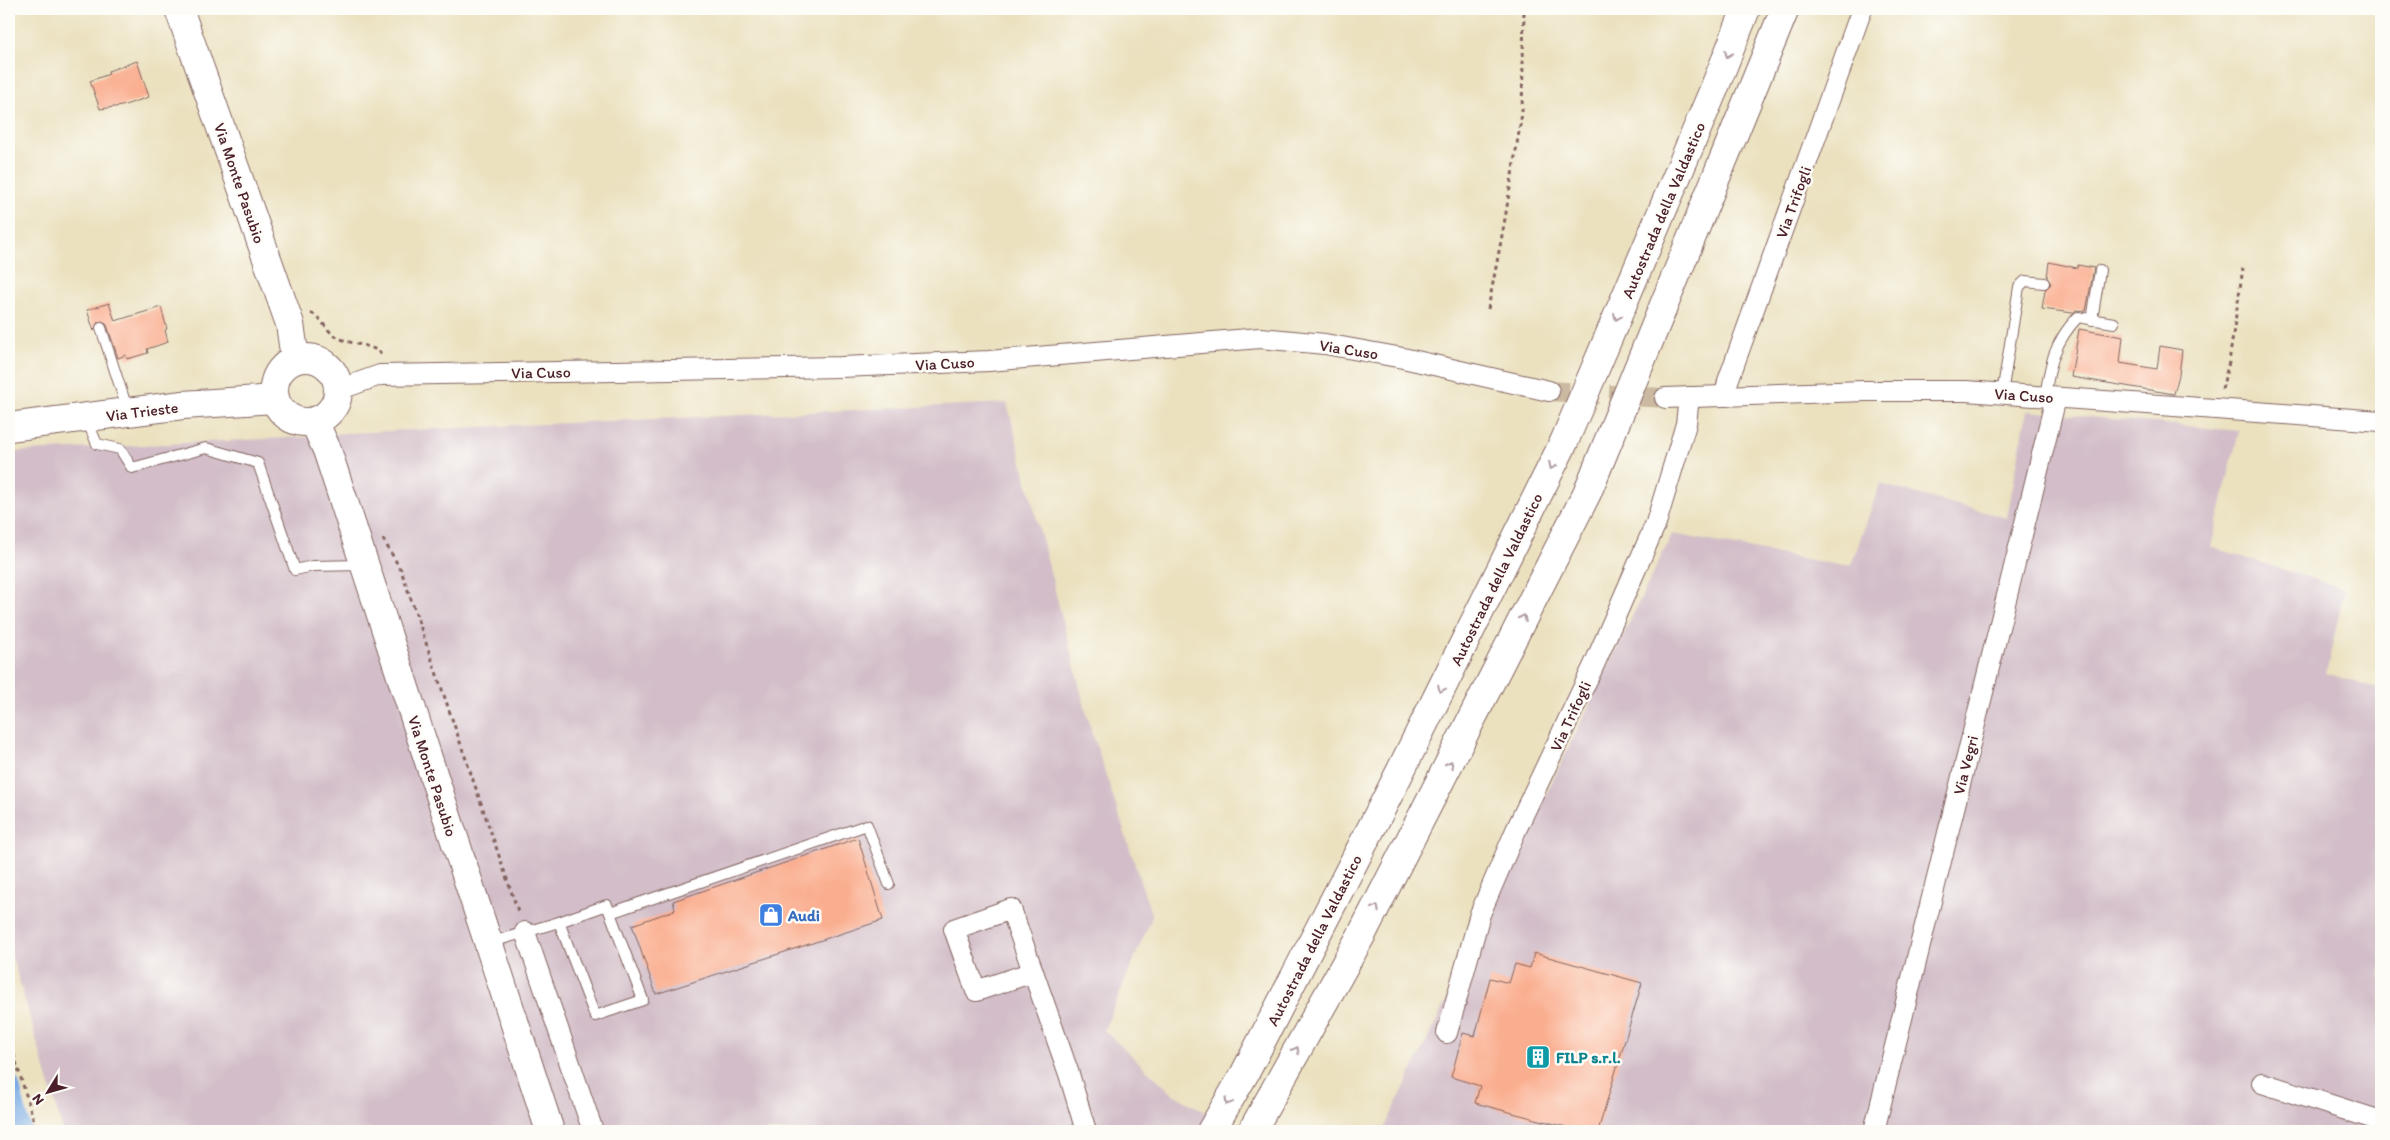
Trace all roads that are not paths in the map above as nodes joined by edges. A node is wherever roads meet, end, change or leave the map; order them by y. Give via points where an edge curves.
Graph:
1 (179, 9) edge
2 (1746, 9) edge
3 (1785, 9) edge
4 (1862, 9) edge
5 (2100, 270) dead end
6 (2044, 283) dead end
7 (2092, 320) junction
8 (2114, 323) dead end
9 (102, 328) dead end
10 (295, 359) junction
11 (338, 390) junction
12 (1549, 391) tunnel mouth
13 (2002, 394) junction
14 (1725, 396) junction
15 (1689, 397) junction
16 (2051, 397) junction
17 (1665, 398) tunnel mouth
18 (275, 399) junction
19 (128, 412) junction
20 (85, 418) junction
21 (314, 421) junction
22 (2381, 421) edge
23 (9, 427) edge
24 (363, 564) junction
25 (890, 884) dead end
26 (610, 913) junction
27 (559, 922) junction
28 (525, 932) junction
29 (488, 943) junction
30 (1033, 972) junction
31 (1447, 1033) dead end
32 (2262, 1083) dead end
33 (2381, 1121) edge
34 (550, 1131) edge
35 (593, 1131) edge
36 (1086, 1131) edge
37 (1211, 1131) edge
38 (1252, 1131) edge
39 (1874, 1131) edge

1 - 10 main road, Via Monte Pasubio via 290,324
2 -> 37 main road, Autostrada della Valdastico via 1564,442 1396,779 1245,1073
38 -> 3 main road via 1371,917 1587,493
4 - 14 street, Via Trifogli
5 - 7 lane
6 - 13 lane via 2025,281 2019,287
7 - 8 lane
7 - 16 lane via 2078,317 2056,347 2051,358
9 - 19 lane
10 - 11 main road via 315,359 325,363 334,375
10 - 18 main road via 275,379
11 - 12 street, Via Cuso via 380,374 841,367 989,361 1260,338 1325,344 1403,358
11 - 21 main road via 332,410
13 - 14 street, Via Cuso via 1864,391
13 - 16 street, Via Cuso
14 - 15 street, Via Cuso
15 - 17 street, Via Cuso
15 - 31 street, Via Trifogli via 1686,424 1656,522 1480,914
16 - 22 street, Via Cuso
16 - 39 street, Via Vegri
18 - 19 main road, Via Trieste
18 - 21 main road via 286,415 304,422
19 - 20 main road, Via Trieste
20 - 23 main road, Via Trieste
20 - 24 lane via 97,444 120,449 132,468 206,448 258,463 295,570
21 - 24 main road, Via Monte Pasubio via 327,450
24 - 29 main road, Via Monte Pasubio
25 - 26 lane via 867,825
26 - 27 lane via 607,904
26 - 27 lane via 643,1000 595,1016
27 - 28 lane
28 - 29 lane
28 - 35 street
29 - 34 main road, Via Monte Pasubio
30 - 30 street via 1011,909 954,928 976,991
30 - 36 street
32 - 33 street

